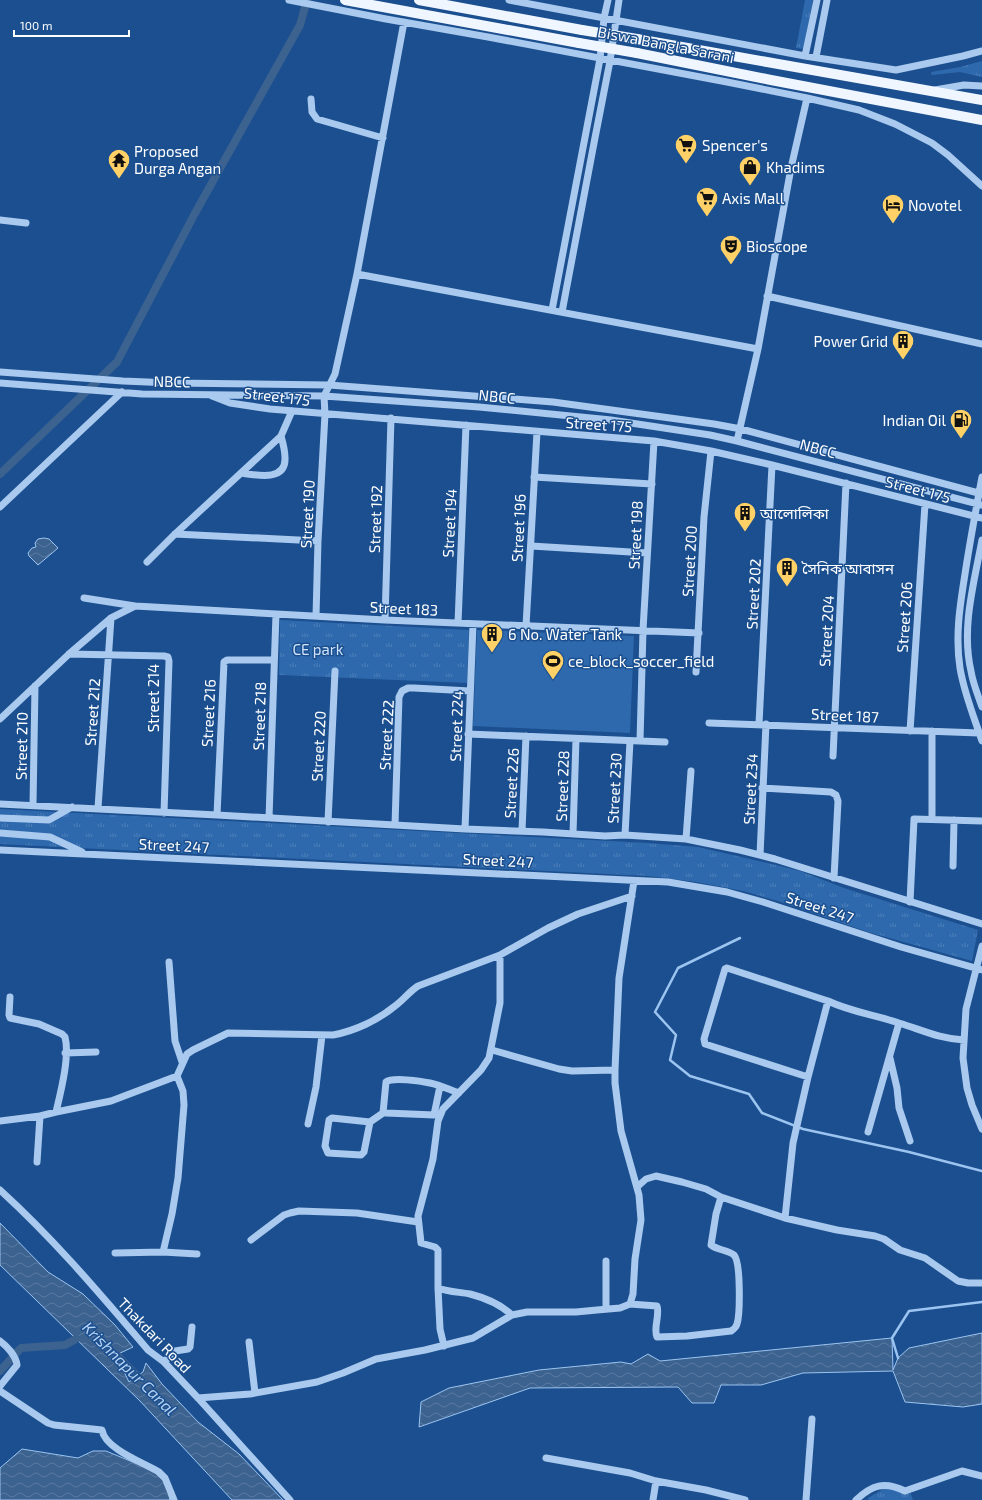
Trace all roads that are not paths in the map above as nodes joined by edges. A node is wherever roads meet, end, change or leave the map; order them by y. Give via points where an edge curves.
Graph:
1 (289, 0) edge
2 (345, 0) edge
3 (419, 0) edge
4 (510, 0) edge
5 (608, 0) edge
6 (619, 0) edge
7 (817, 0) edge
8 (826, 0) edge
9 (604, 18) junction
10 (615, 20) junction
11 (404, 22) junction
12 (982, 51) edge
13 (805, 56) junction
14 (816, 58) junction
15 (600, 59) junction
16 (610, 61) junction
17 (982, 86) edge
18 (932, 90) junction
19 (807, 98) junction
20 (311, 99) dead end
21 (982, 100) edge
22 (982, 120) edge
23 (382, 138) junction
24 (982, 186) edge
25 (0, 220) edge
26 (26, 223) dead end
27 (357, 274) junction
28 (767, 296) junction
29 (552, 310) junction
30 (562, 312) junction
31 (982, 344) edge
32 (758, 348) junction
33 (0, 372) edge
34 (102, 380) junction
35 (0, 382) edge
36 (329, 384) junction
37 (99, 390) junction
38 (119, 392) junction
39 (208, 395) junction
40 (324, 396) junction
41 (292, 411) junction
42 (325, 414) junction
43 (391, 418) junction
44 (466, 425) junction
45 (740, 429) junction
46 (538, 432) junction
47 (281, 436) junction
48 (654, 441) junction
49 (737, 441) junction
50 (711, 451) junction
51 (772, 465) junction
52 (241, 473) junction
53 (534, 477) junction
54 (982, 477) edge
55 (846, 483) junction
56 (652, 484) junction
57 (980, 493) edge
58 (925, 504) junction
59 (979, 504) edge
60 (0, 507) edge
61 (974, 517) junction
62 (982, 518) edge
63 (175, 534) junction
64 (982, 540) edge
65 (318, 541) junction
66 (531, 546) junction
67 (647, 553) junction
68 (147, 562) dead end
69 (84, 598) dead end
70 (135, 606) junction
71 (276, 614) junction
72 (316, 616) junction
73 (111, 618) junction
74 (385, 620) junction
75 (458, 623) junction
76 (473, 624) junction
77 (526, 626) junction
78 (643, 630) junction
79 (698, 633) junction
80 (69, 654) junction
81 (109, 654) junction
82 (274, 660) junction
83 (335, 671) dead end
84 (696, 672) dead end
85 (974, 685) junction
86 (35, 686) junction
87 (982, 686) edge
88 (470, 691) junction
89 (982, 706) edge
90 (0, 719) edge
91 (709, 723) dead end
92 (763, 724) junction
93 (834, 728) junction
94 (910, 731) junction
95 (932, 732) junction
96 (980, 733) junction
97 (468, 734) junction
98 (526, 736) junction
99 (576, 739) junction
100 (630, 741) junction
101 (640, 741) junction
102 (982, 741) edge
103 (665, 742) dead end
104 (833, 756) dead end
105 (691, 771) dead end
106 (762, 788) junction
107 (0, 804) edge
108 (33, 805) junction
109 (72, 807) junction
110 (98, 808) junction
111 (164, 813) junction
112 (217, 815) junction
113 (0, 818) edge
114 (269, 818) junction
115 (932, 819) junction
116 (954, 820) junction
117 (982, 821) edge
118 (328, 822) junction
119 (395, 825) junction
120 (465, 829) junction
121 (522, 831) junction
122 (0, 833) edge
123 (573, 834) junction
124 (625, 835) junction
125 (686, 839) junction
126 (0, 850) edge
127 (85, 854) junction
128 (760, 855) junction
129 (953, 866) dead end
130 (834, 878) junction
131 (634, 880) junction
132 (632, 896) junction
133 (910, 902) junction
134 (982, 924) edge
135 (982, 946) edge
136 (500, 956) junction
137 (168, 962) dead end
138 (980, 970) edge
139 (10, 997) dead end
140 (828, 1002) junction
141 (899, 1023) junction
142 (322, 1035) junction
143 (964, 1040) junction
144 (492, 1050) junction
145 (96, 1052) dead end
146 (65, 1053) junction
147 (890, 1056) junction
148 (182, 1062) junction
149 (615, 1070) junction
150 (177, 1076) junction
151 (808, 1077) junction
152 (440, 1086) junction
153 (460, 1093) junction
154 (56, 1112) junction
155 (383, 1113) junction
156 (40, 1116) junction
157 (0, 1121) edge
158 (370, 1122) junction
159 (308, 1124) dead end
160 (982, 1129) edge
161 (868, 1132) dead end
162 (910, 1141) dead end
163 (37, 1162) dead end
164 (637, 1188) junction
165 (0, 1190) edge
166 (721, 1197) junction
167 (785, 1218) junction
168 (418, 1222) junction
169 (251, 1240) dead end
170 (163, 1252) junction
171 (115, 1253) dead end
172 (197, 1254) dead end
173 (606, 1261) dead end
174 (982, 1283) edge
175 (438, 1288) junction
176 (630, 1304) junction
177 (606, 1310) junction
178 (512, 1315) junction
179 (192, 1327) dead end
180 (0, 1341) edge
181 (249, 1342) dead end
182 (444, 1346) junction
183 (164, 1362) junction
184 (0, 1386) edge
185 (0, 1391) edge
186 (254, 1393) junction
187 (198, 1398) junction
188 (812, 1419) dead end
189 (546, 1458) dead end
190 (982, 1476) edge
191 (656, 1482) junction
192 (174, 1500) edge
193 (290, 1500) edge
194 (653, 1500) edge
195 (745, 1500) edge
196 (806, 1500) edge
197 (856, 1500) edge

1 - 11 street
2 - 22 main road, Biswa Bangla Sarani, bridge
3 - 18 main road, Biswa Bangla Sarani, bridge
4 - 9 street
5 - 9 street
6 - 10 street
7 - 13 street
8 - 14 street
9 - 10 street
9 - 15 street
10 - 13 street
10 - 16 street
11 - 15 street
11 - 23 street
12 - 14 street via 896,70
13 - 14 street
15 - 16 street
15 - 29 street
16 - 19 street
16 - 30 street
17 - 18 street via 964,85
18 - 21 main road, Biswa Bangla Sarani
19 - 24 street via 859,110 909,130 948,154
19 - 28 street
20 - 23 street via 312,112 317,119
23 - 27 street
25 - 26 street
27 - 29 street
27 - 36 street via 335,374
28 - 31 street
28 - 32 street
29 - 30 street
30 - 32 street
32 - 45 street
33 - 34 street
34 - 36 street
34 - 37 street
35 - 37 street, NBCC
36 - 40 street
36 - 45 street via 553,402
37 - 38 street, NBCC
38 - 39 street, NBCC
38 - 60 street
39 - 40 street, NBCC
39 - 41 street, Street 175 via 230,403
40 - 42 street, Street 190
40 - 49 street, NBCC via 611,420
41 - 42 street, Street 175
41 - 47 street
42 - 43 street, Street 175
42 - 65 street, Street 190
43 - 44 street, Street 175
43 - 74 street, Street 192
44 - 46 street, Street 175
44 - 75 street, Street 194
45 - 49 street
45 - 57 street
46 - 48 street, Street 175
46 - 53 street, Street 196
47 - 52 street
47 - 52 street via 285,460 283,468 278,473 269,476
48 - 50 street, Street 175
48 - 56 street, Street 198
49 - 59 street, NBCC
50 - 51 street, Street 175
50 - 79 street, Street 200 via 704,517
51 - 55 street, Street 175
51 - 92 street, Street 202
52 - 63 street
53 - 56 street
53 - 66 street, Street 196
54 - 57 street
55 - 58 street, Street 175
55 - 93 street, Street 204
56 - 67 street, Street 198
57 - 59 street
58 - 61 street, Street 175
58 - 94 street, Street 206
59 - 61 street
61 - 62 street, Street 175
61 - 96 street via 958,632 959,662 963,681
63 - 65 street
63 - 68 street
64 - 85 street via 969,613 967,645
65 - 72 street, Street 190
66 - 67 street
66 - 77 street, Street 196
67 - 78 street, Street 198
69 - 70 street
70 - 71 street, Street 183
70 - 73 street, Street 183
71 - 72 street, Street 183
71 - 82 street, Street 218
72 - 74 street, Street 183
73 - 80 street, Street 183
73 - 81 street, Street 212
74 - 75 street, Street 183
75 - 76 street, Street 183
76 - 77 street, Street 183
76 - 88 street, Street 224
77 - 78 street, Street 183
78 - 79 street, Street 183
78 - 101 street, Street 230
79 - 84 street, Street 200
80 - 81 street, Street 214
80 - 86 street, Street 183
81 - 110 street, Street 212
81 - 111 street, Street 214 via 168,657
82 - 112 street, Street 216 via 224,662
82 - 114 street, Street 218
83 - 118 street, Street 220
85 - 87 street
85 - 89 street
86 - 90 street, Street 183
86 - 108 street, Street 210
88 - 97 street, Street 224
88 - 119 street, Street 222 via 414,688 402,691 399,697
91 - 92 street, Street 187
92 - 93 street, Street 187
92 - 106 street, Street 234
93 - 94 street, Street 187
93 - 104 street, Street 204
94 - 95 street, Street 187
95 - 96 street, Street 187
95 - 115 street
96 - 102 street
97 - 98 street
97 - 120 street, Street 224
98 - 99 street
98 - 121 street, Street 226
99 - 100 street
99 - 123 street, Street 228
100 - 101 street
100 - 124 street, Street 230
101 - 103 street
105 - 125 street
106 - 128 street, Street 234
106 - 130 street via 836,794 838,801
107 - 108 street, Street 247
108 - 109 street, Street 247
109 - 110 street, Street 247
109 - 113 street via 48,820
110 - 111 street, Street 247
111 - 112 street, Street 247
112 - 114 street, Street 247
114 - 118 street, Street 247
115 - 116 street
115 - 133 street via 914,819
116 - 117 street
116 - 129 street
118 - 119 street, Street 247
119 - 120 street, Street 247
120 - 121 street, Street 247
121 - 123 street, Street 247
122 - 127 street via 50,837
123 - 124 street, Street 247
124 - 125 street, Street 247
125 - 128 street, Street 247
126 - 127 street, Street 247
127 - 131 street, Street 247
128 - 130 street, Street 247
130 - 133 street, Street 247
131 - 132 street
131 - 138 street, Street 247 via 668,882 727,892
132 - 136 street via 578,914
132 - 149 street via 619,978
133 - 134 street, Street 247
135 - 138 street
136 - 142 street via 418,986 389,1011 347,1032
136 - 144 street via 500,1003
137 - 148 street via 175,1041
138 - 143 street via 966,1009
139 - 146 street via 10,1018 39,1024 62,1034 66,1040
140 - 141 street
140 - 151 street
140 - 151 street via 727,968 704,1040 708,1046
141 - 143 street via 936,1036
141 - 147 street
142 - 148 street via 228,1033 193,1050
142 - 159 street via 316,1087
143 - 160 street via 963,1058 967,1088
144 - 149 street via 559,1070
144 - 153 street via 481,1070
145 - 146 street
146 - 154 street via 62,1087
147 - 161 street
147 - 162 street via 899,1108
148 - 150 street
149 - 164 street via 622,1131
150 - 154 street via 111,1101
150 - 170 street via 183,1091 184,1105 178,1178
151 - 167 street via 797,1126
152 - 153 street
152 - 155 street via 434,1115
152 - 155 street via 403,1080 387,1081
153 - 168 street via 443,1109 439,1117 433,1158
154 - 156 street
155 - 158 street
156 - 157 street
156 - 163 street
158 - 158 street via 332,1118 329,1120 325,1146 328,1153 361,1155 364,1152
164 - 166 street via 649,1177 661,1176 706,1188
164 - 176 street via 641,1220
165 - 183 street, Thakdari Road via 62,1250 148,1350
166 - 167 street
166 - 176 street via 711,1245 733,1255 736,1260 740,1296 738,1323 735,1328 731,1331 657,1337 657,1306
167 - 174 street via 875,1236 900,1250 925,1258 958,1281
168 - 169 street via 357,1213 290,1212
168 - 175 street via 421,1243 438,1250
170 - 171 street
170 - 172 street
173 - 177 street
175 - 178 street via 489,1300
175 - 182 street via 440,1329
176 - 177 street
177 - 178 street via 527,1312
178 - 182 street via 473,1338
179 - 183 street via 190,1347 174,1351
180 - 184 street via 16,1361 16,1367
181 - 186 street
182 - 186 street via 376,1359 317,1382
183 - 187 street, Thakdari Road
185 - 192 street via 54,1425 102,1430 104,1437 126,1455 163,1475
186 - 187 street
187 - 193 street, Thakdari Road
188 - 196 street
189 - 191 street via 630,1473
190 - 197 street via 962,1471 905,1490 894,1486 878,1486
191 - 194 street
191 - 195 street via 706,1490

